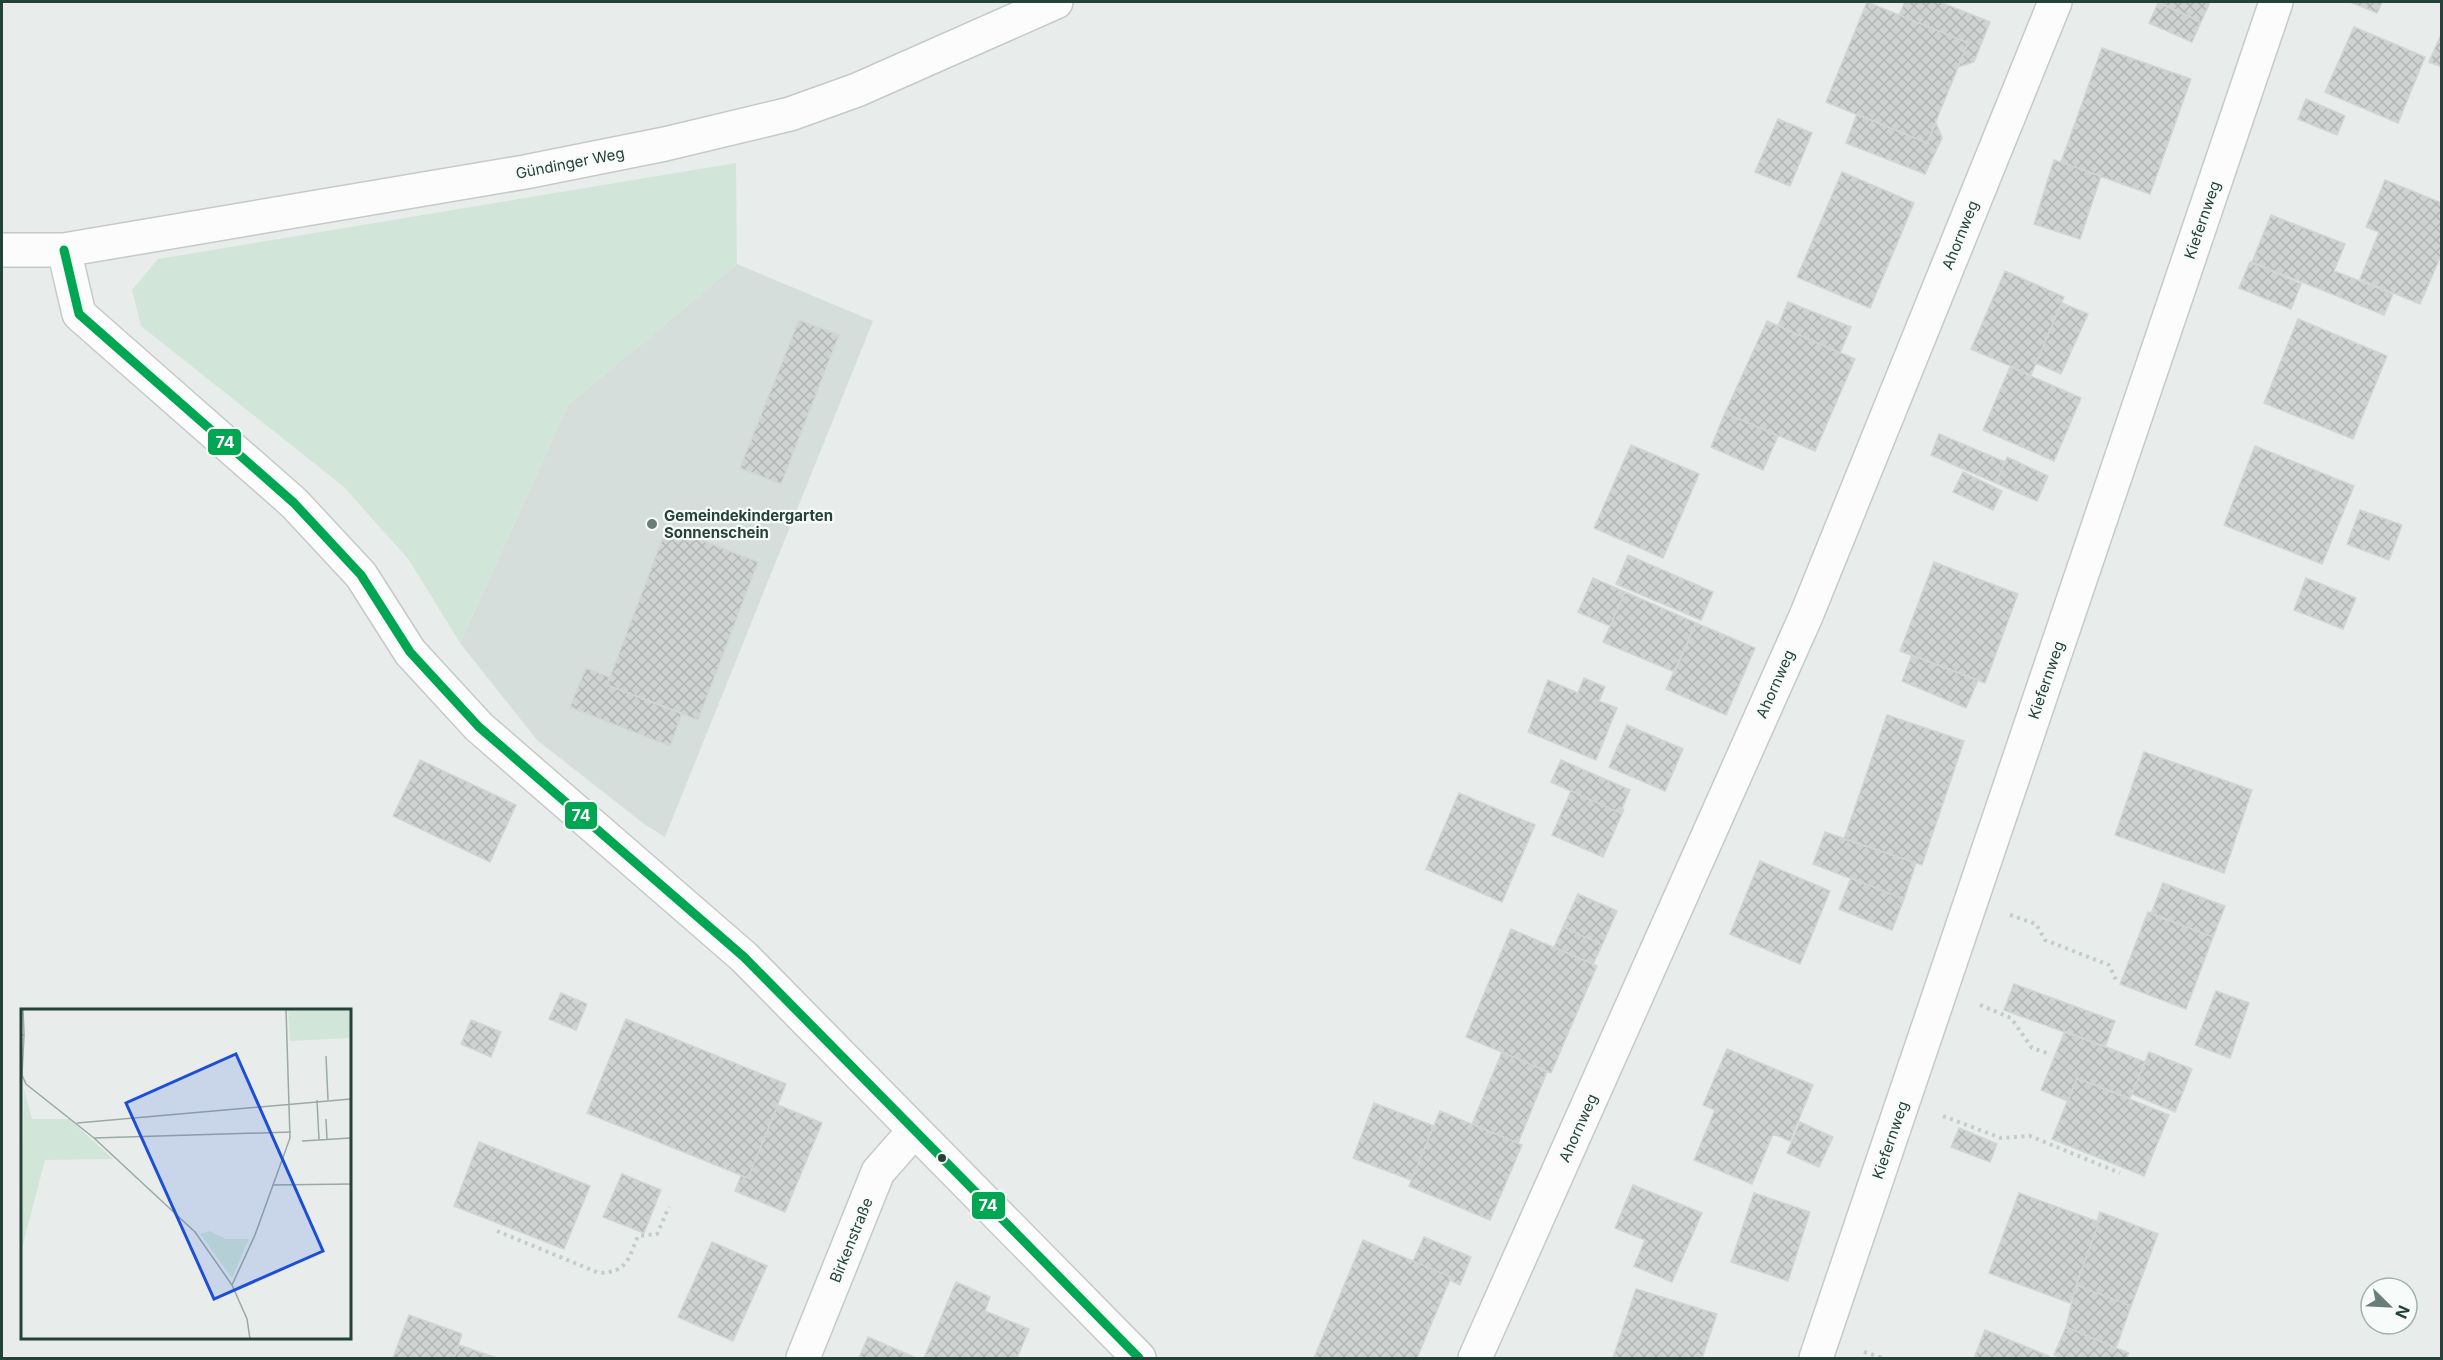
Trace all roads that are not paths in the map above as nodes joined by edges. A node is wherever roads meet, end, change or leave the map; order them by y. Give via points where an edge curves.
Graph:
1 (1056, 2) edge
2 (2055, 2) edge
3 (2276, 2) edge
4 (2, 250) edge
5 (64, 250) junction
6 (914, 1131) junction
7 (803, 1359) edge
8 (1139, 1359) edge
9 (1475, 1359) edge
10 (1816, 1359) edge

1 - 5 street, Gündinger Weg via 857,90 789,114 525,172
2 - 9 street, Ahornweg via 1806,616
3 - 10 street, Kiefernweg
4 - 5 street, Gündinger Weg
5 - 6 street via 79,314 294,503 362,575 410,652 479,727 744,957
6 - 7 street, Birkenstraße via 878,1172
6 - 8 street

